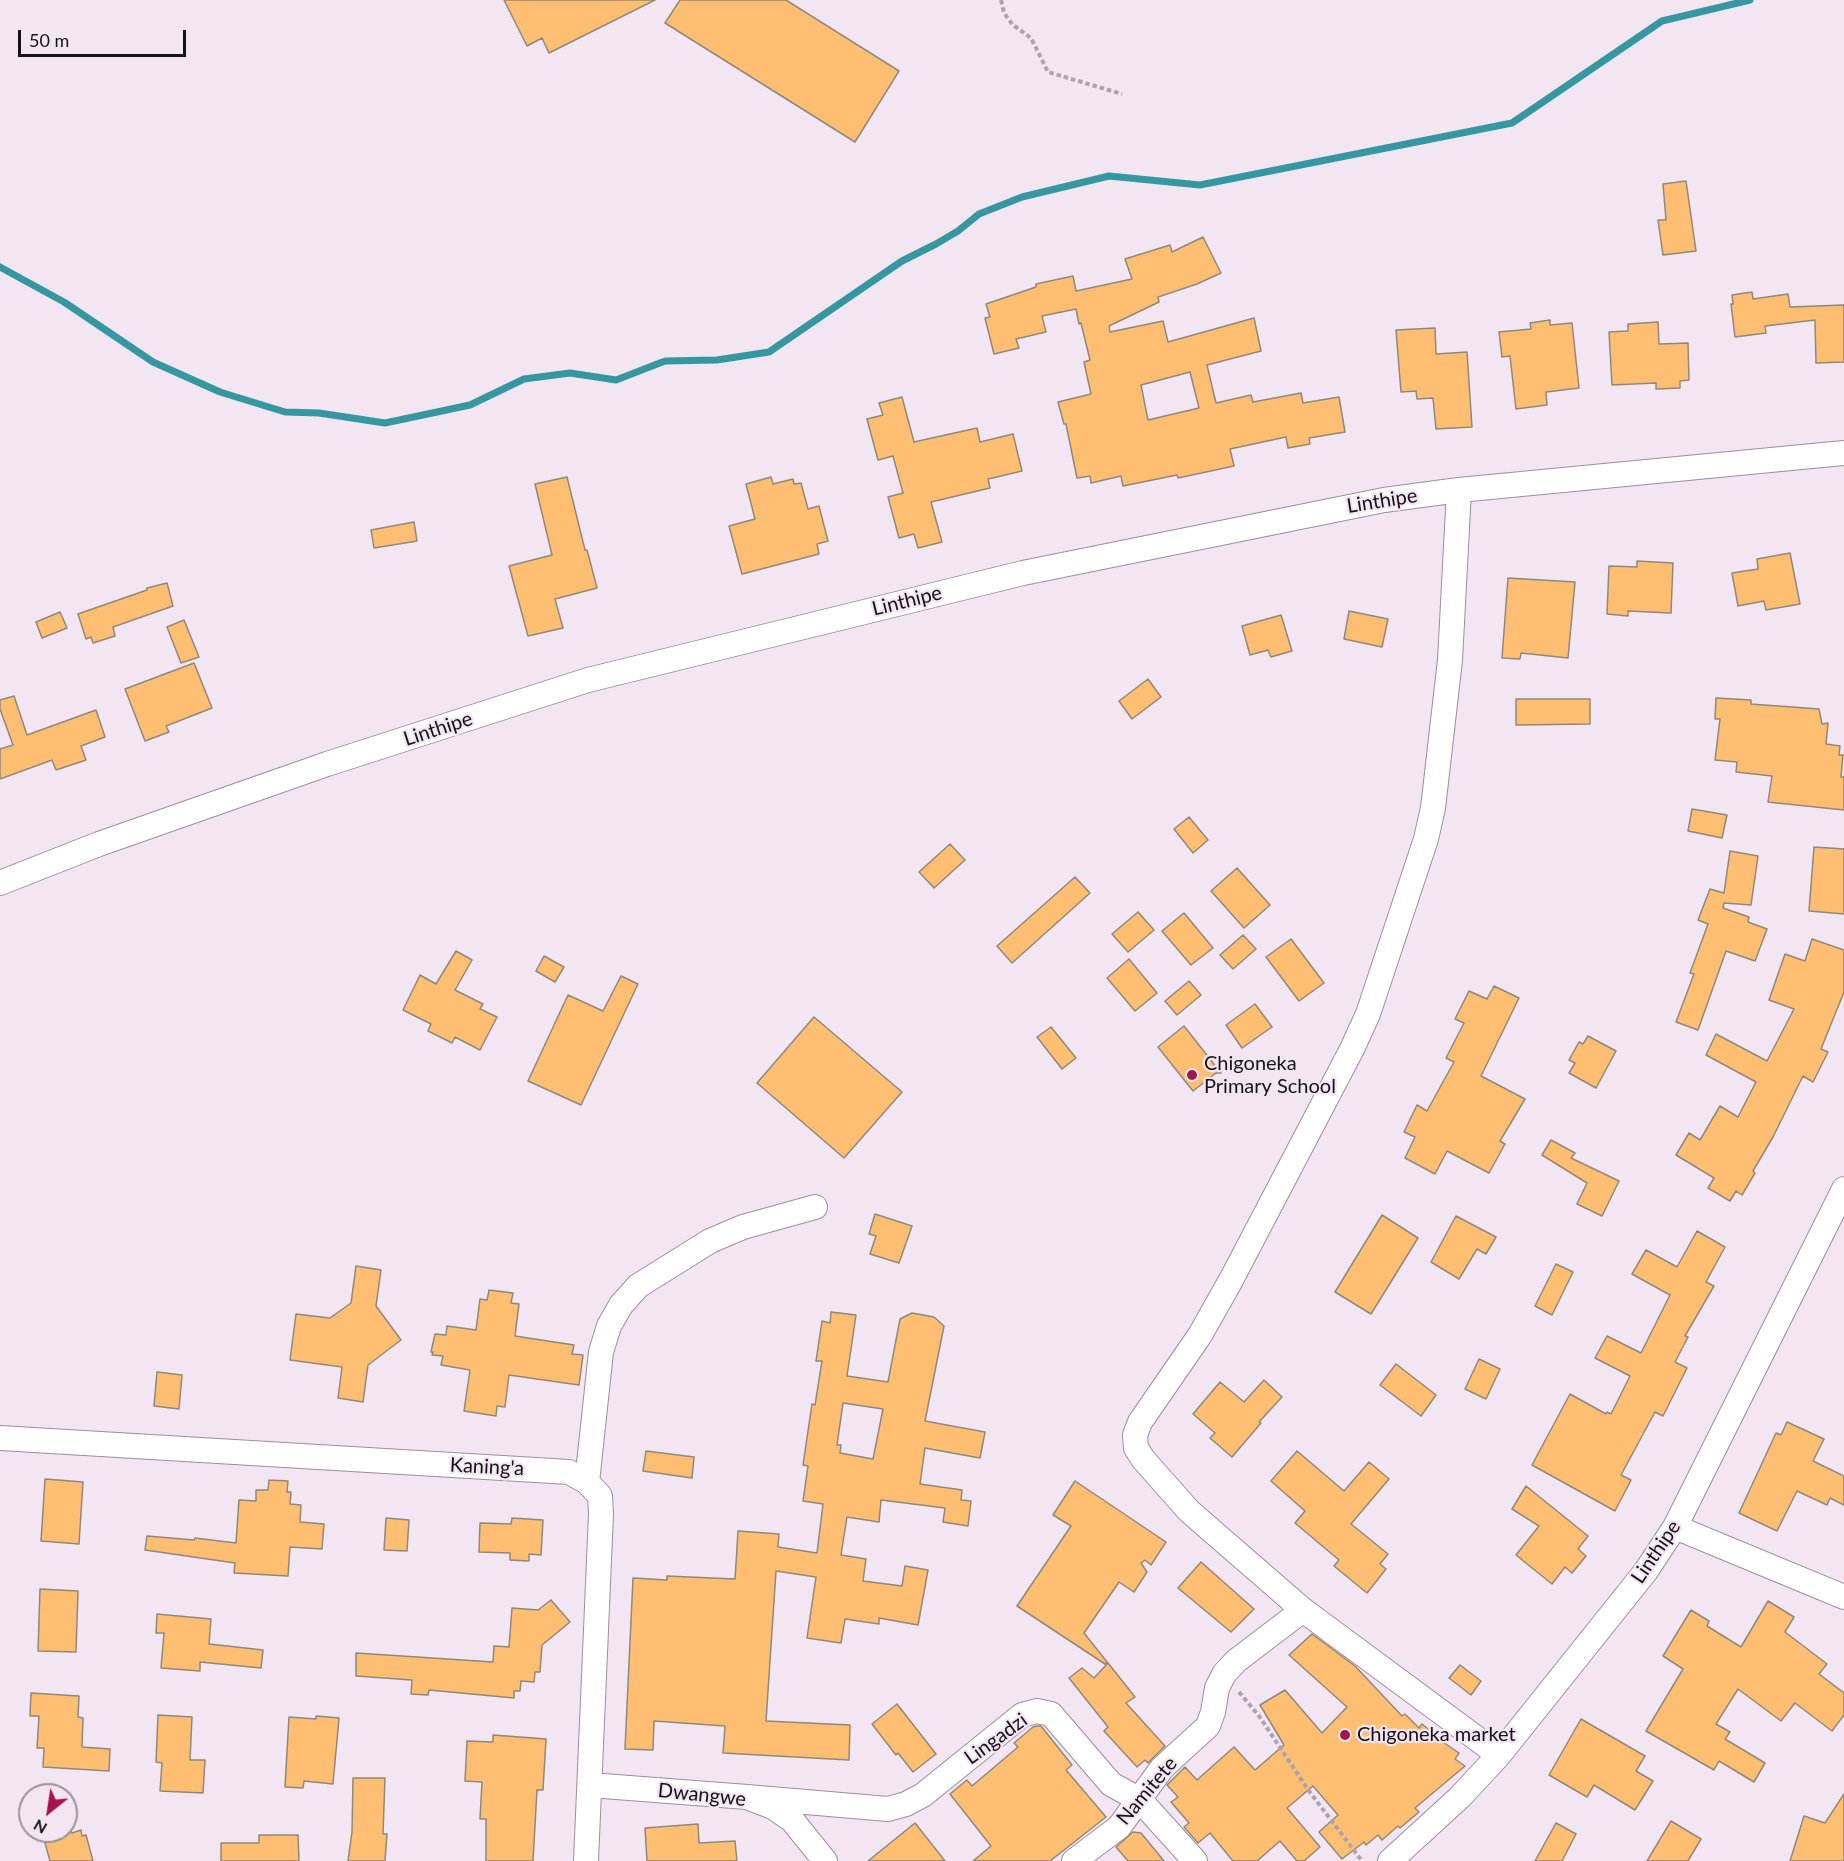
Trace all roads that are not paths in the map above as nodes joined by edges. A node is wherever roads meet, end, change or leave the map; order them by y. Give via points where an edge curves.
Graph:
1 (1844, 453) edge
2 (1459, 490) junction
3 (0, 883) edge
4 (1844, 1190) edge
5 (815, 1207) dead end
6 (0, 1438) edge
7 (587, 1482) junction
8 (1675, 1527) junction
9 (1844, 1597) edge
10 (1303, 1610) junction
11 (1499, 1755) junction
12 (590, 1785) junction
13 (747, 1797) junction
14 (1140, 1800) junction
15 (586, 1861) edge
16 (825, 1861) edge
17 (1074, 1861) edge
18 (1195, 1861) edge
19 (1390, 1861) edge

1 - 2 street, Linthipe
2 - 3 street, Linthipe via 1384,500 1023,573 588,680 327,764
2 - 10 street via 1450,660 1433,808 1368,1014 1231,1280 1135,1435 1136,1448 1143,1459 1189,1511
4 - 8 street, Linthipe
5 - 7 street via 743,1227 710,1241 638,1286 621,1305 601,1352
6 - 7 street, Kaning'a via 569,1472
7 - 12 street via 600,1496 601,1514
8 - 9 street
8 - 11 street, Linthipe via 1646,1570
10 - 11 street
10 - 14 street, Namitete via 1236,1660 1217,1688 1208,1726 1162,1768
11 - 19 street, Linthipe
12 - 13 street, Dwangwe
12 - 15 street
13 - 14 street, Lingadzi via 888,1809 906,1804 923,1795 1022,1715 1037,1711 1051,1714 1110,1784
13 - 16 street, Dwangwe via 792,1820
14 - 17 street, Namitete via 1119,1827
14 - 18 street, Lingadzi

